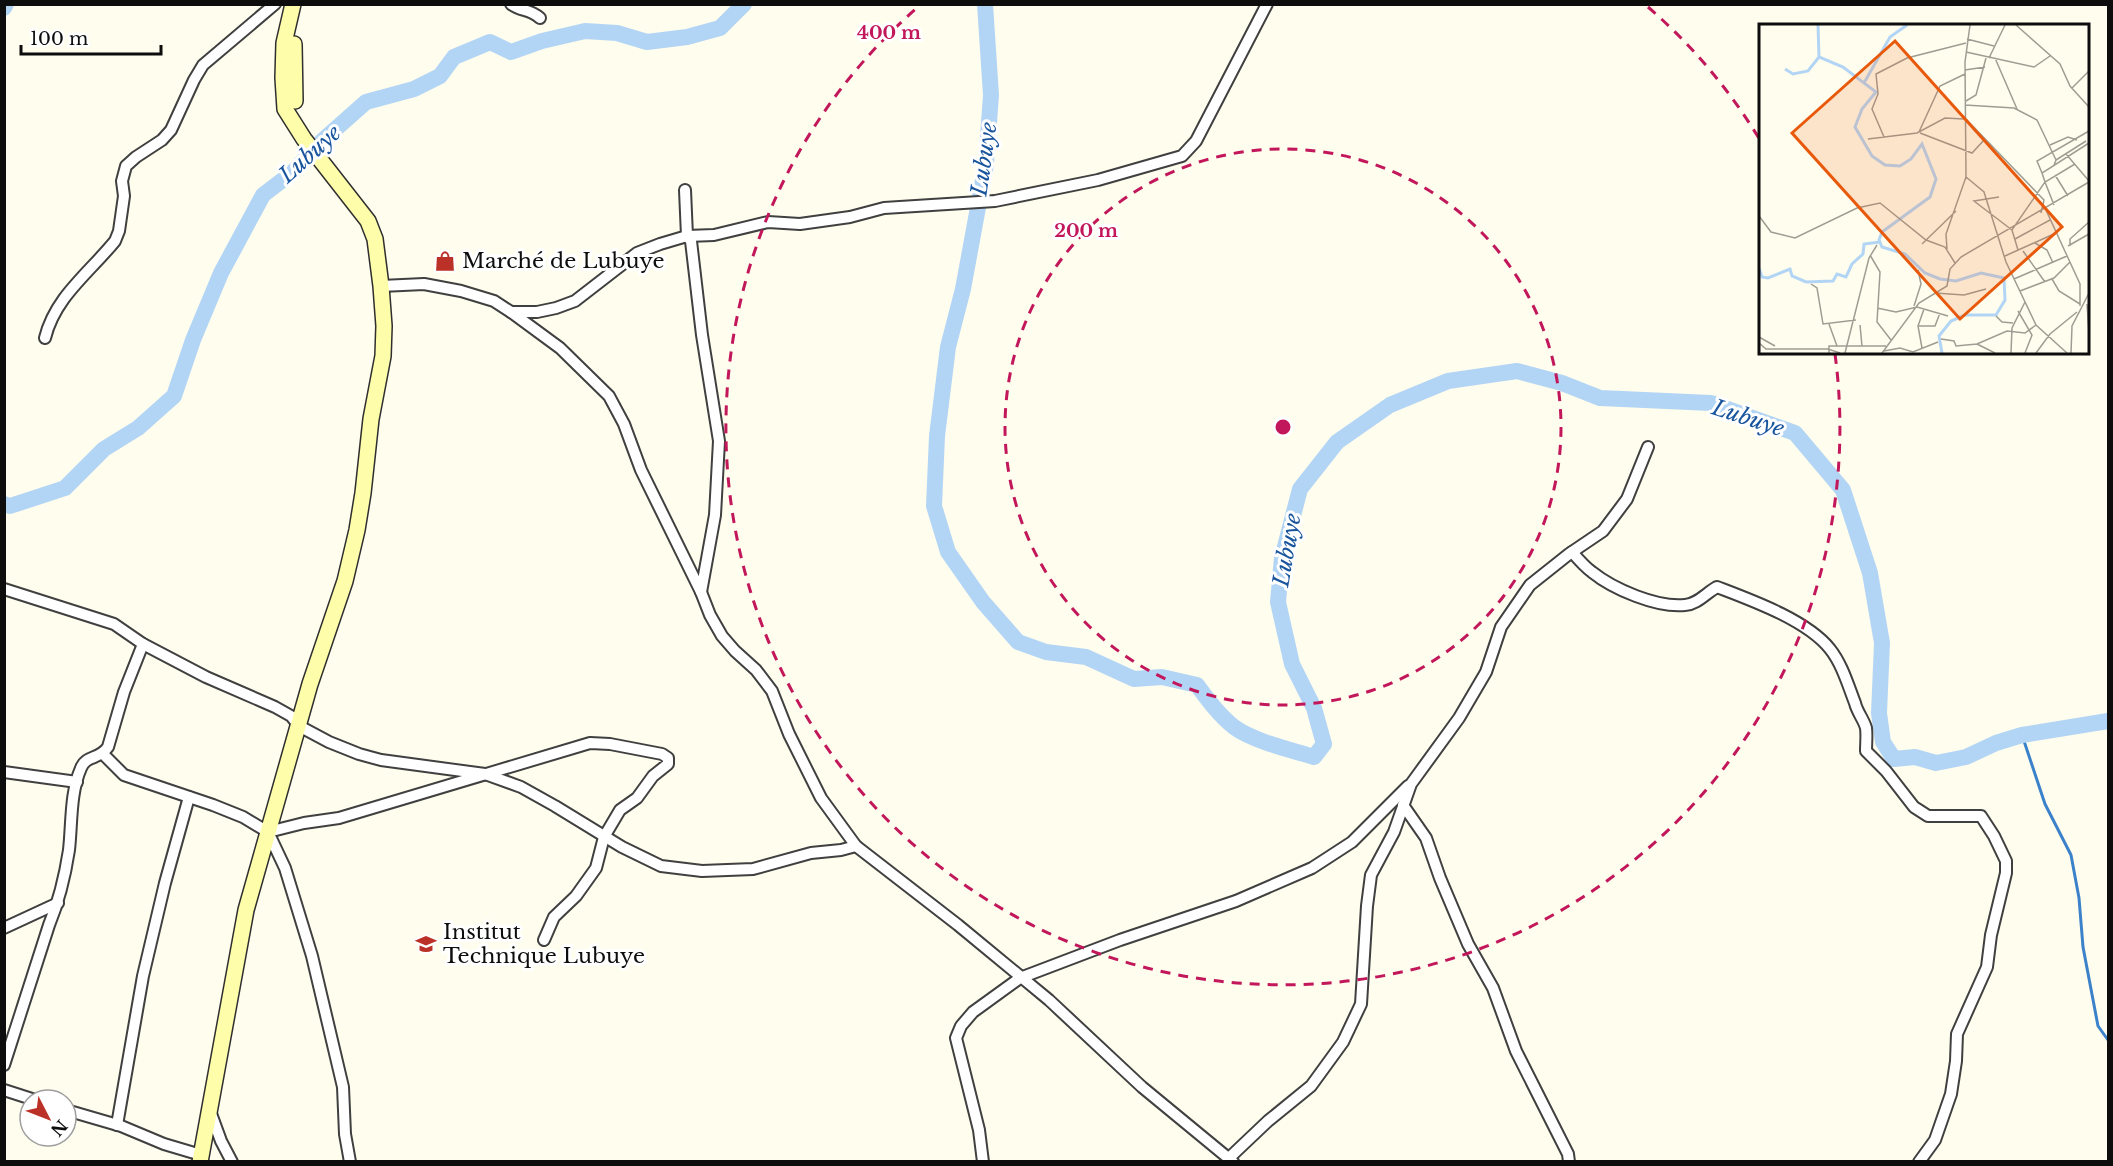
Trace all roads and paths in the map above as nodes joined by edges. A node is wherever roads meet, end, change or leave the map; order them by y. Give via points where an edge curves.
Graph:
1 (275, 4) edge
2 (293, 4) edge
3 (301, 4) edge
4 (512, 4) edge
5 (1267, 4) edge
6 (540, 18) dead end
7 (302, 136) junction
8 (685, 190) dead end
9 (687, 236) junction
10 (381, 286) junction
11 (511, 312) junction
12 (45, 338) dead end
13 (1648, 447) dead end
14 (1572, 552) junction
15 (4, 590) edge
16 (701, 592) junction
17 (143, 644) junction
18 (299, 726) junction
19 (103, 754) junction
20 (4, 772) edge
21 (485, 774) junction
22 (77, 782) junction
23 (1411, 784) junction
24 (189, 796) junction
25 (1403, 805) junction
26 (268, 832) junction
27 (604, 837) junction
28 (856, 846) junction
29 (58, 903) junction
30 (4, 928) edge
31 (544, 940) dead end
32 (1020, 978) junction
33 (4, 1065) edge
34 (210, 1111) junction
35 (78, 1114) edge
36 (117, 1125) junction
37 (201, 1158) edge
38 (1231, 1160) edge
39 (232, 1161) edge
40 (350, 1161) edge
41 (983, 1161) edge
42 (1569, 1161) edge
43 (1919, 1161) edge

1 - 12 street via 203,65 171,130 126,166 115,241 59,303
2 - 7 street via 284,43 285,109
3 - 7 street via 294,38 293,81
4 - 6 street
5 - 9 street via 1196,141 1182,156 1098,180 995,201 884,208 850,217 800,224 768,222 714,235
7 - 10 street via 368,221 375,239
8 - 9 street
9 - 11 street via 637,253 575,301 537,312
9 - 16 street via 691,241 719,441 715,515
10 - 11 street via 424,284 461,291
10 - 18 street via 383,356 357,530
11 - 16 street via 560,348 609,396
13 - 14 street via 1627,499 1603,531
14 - 23 street via 1524,593 1501,627 1486,672 1459,718
14 - 43 street via 1592,572 1647,600 1684,605 1698,601 1717,587 1766,607 1816,636 1829,647 1846,677 1865,726 1866,751 1914,807 1928,816 1981,816 1994,836 2006,861 2006,873 1987,966 1957,1034 1952,1094 1935,1140
15 - 17 street via 100,618
16 - 28 street via 722,636 772,691 821,798
17 - 18 street via 275,707
17 - 19 street
18 - 21 street via 329,742 381,760
18 - 26 street
19 - 22 street via 81,765
19 - 24 street via 124,775
20 - 22 street
21 - 26 street via 339,818
21 - 27 street via 521,787
21 - 27 street via 590,743 656,752 668,758 668,764 620,810
22 - 29 street
23 - 25 street
23 - 32 street via 1352,842 1312,868 1236,901
24 - 26 street via 243,817
24 - 36 street via 143,976
25 - 38 street via 1394,832 1371,875 1361,1004 1343,1042 1311,1086 1268,1121
25 - 42 street via 1426,838 1468,944 1493,988 1516,1051
26 - 34 street via 236,958
26 - 40 street via 285,868 312,956 343,1087
27 - 28 street via 661,867 702,871 753,868
27 - 31 street via 596,868 576,896 554,917
28 - 32 street
29 - 30 street
29 - 33 street
32 - 38 street
32 - 41 street via 973,1012 956,1038
34 - 37 street
34 - 39 street
35 - 36 street
36 - 37 street

